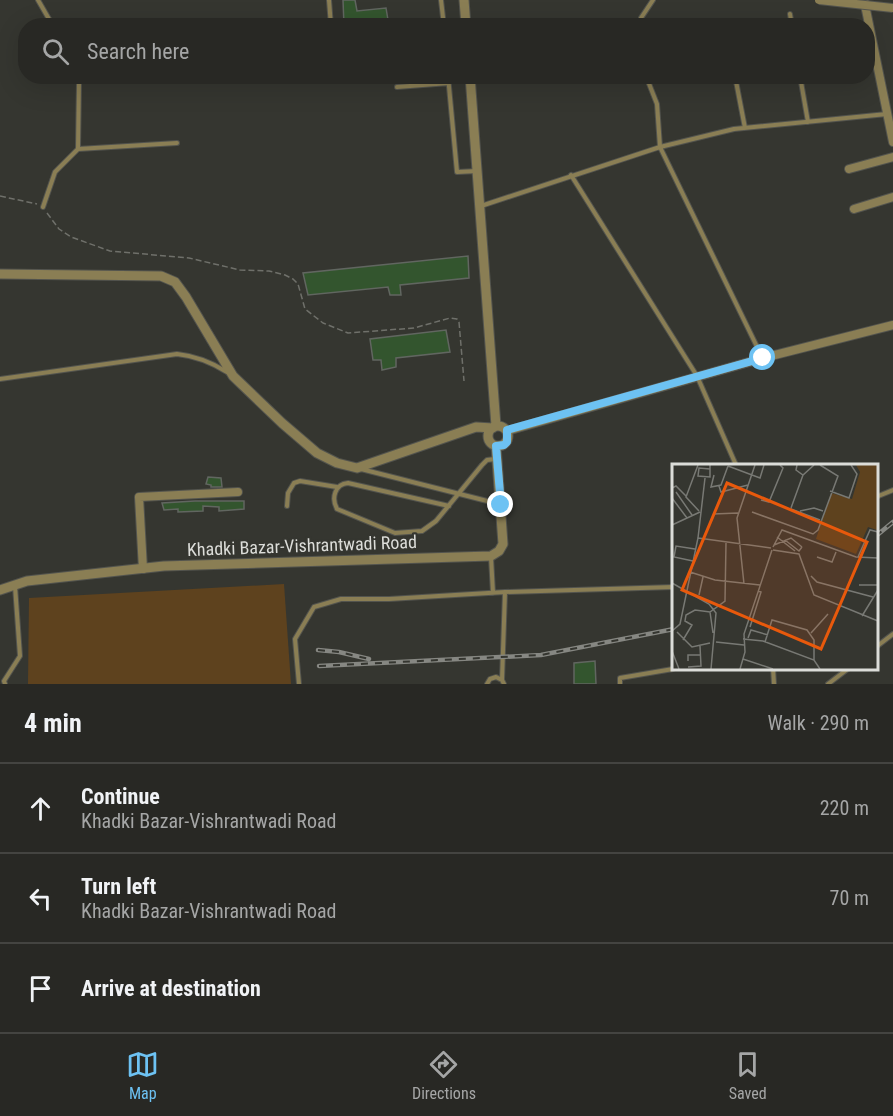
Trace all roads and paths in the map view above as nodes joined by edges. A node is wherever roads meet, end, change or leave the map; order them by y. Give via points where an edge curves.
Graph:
1 (39, 0) edge
2 (329, 0) edge
3 (441, 0) edge
4 (464, 0) edge
5 (653, 0) edge
6 (819, 0) edge
7 (864, 0) edge
8 (893, 8) edge
9 (790, 14) dead end
10 (49, 18) edge
11 (330, 18) edge
12 (443, 18) edge
13 (465, 18) edge
14 (641, 18) edge
15 (791, 18) edge
16 (868, 18) edge
17 (875, 52) edge
18 (79, 84) edge
19 (436, 84) edge
20 (449, 84) edge
21 (471, 84) edge
22 (648, 84) edge
23 (737, 84) edge
24 (801, 84) edge
25 (397, 87) dead end
26 (888, 114) junction
27 (808, 122) junction
28 (745, 128) junction
29 (893, 142) edge
30 (177, 143) dead end
31 (660, 147) junction
32 (78, 149) junction
33 (893, 157) edge
34 (849, 169) dead end
35 (478, 171) junction
36 (572, 175) junction
37 (0, 195) edge
38 (893, 197) edge
39 (480, 206) junction
40 (43, 207) junction
41 (854, 208) dead end
42 (0, 274) edge
43 (893, 325) edge
44 (763, 358) junction
45 (233, 376) junction
46 (697, 376) junction
47 (0, 379) edge
48 (464, 381) dead end
49 (495, 427) junction
50 (507, 430) junction
51 (496, 446) junction
52 (496, 459) junction
53 (736, 464) edge
54 (357, 468) junction
55 (337, 487) junction
56 (893, 490) edge
57 (238, 492) dead end
58 (460, 494) junction
59 (878, 497) edge
60 (501, 505) junction
61 (287, 506) dead end
62 (448, 506) junction
63 (491, 556) junction
64 (143, 568) junction
65 (15, 585) junction
66 (672, 587) edge
67 (0, 590) edge
68 (493, 592) junction
69 (505, 592) junction
70 (893, 634) edge
71 (878, 645) edge
72 (673, 669) dead end
73 (773, 669) edge
74 (848, 669) edge
75 (503, 682) edge
76 (5, 684) edge
77 (299, 684) edge
78 (487, 684) edge
79 (620, 684) edge
80 (774, 684) edge
81 (828, 684) edge

1 - 10 lane
2 - 11 lane
3 - 12 lane
4 - 13 street
5 - 14 lane
6 - 8 street, bridge
7 - 16 street
9 - 15 lane
17 - 26 street
18 - 32 lane
19 - 25 lane
20 - 35 lane via 457,172
21 - 35 street
22 - 31 lane via 657,104
23 - 28 lane
24 - 27 lane
26 - 27 lane
26 - 29 street
27 - 28 lane
28 - 31 lane
30 - 32 lane
31 - 36 lane
31 - 44 lane
32 - 40 lane via 55,172
33 - 34 street
35 - 39 street
36 - 39 lane
36 - 46 lane
37 - 40 path
38 - 41 street
39 - 49 street
40 - 48 path via 71,237 110,251 189,258 285,275 298,284 305,309 323,323 348,333 457,319
42 - 45 street via 161,276 175,282
43 - 44 street
44 - 46 street
45 - 47 lane via 210,362 177,354
45 - 54 street via 317,453
46 - 50 street
46 - 53 lane
49 - 50 street
49 - 51 street via 488,438
49 - 54 street via 476,427
50 - 51 street via 507,442
51 - 52 street
52 - 58 lane via 487,460
52 - 60 street
54 - 58 lane
55 - 61 lane via 294,483
55 - 62 lane via 348,483
55 - 62 lane via 337,509 395,533 422,531 436,522
56 - 59 lane
57 - 64 street via 139,497
58 - 60 lane
58 - 62 lane
60 - 63 street via 503,544
63 - 64 street, Khadki Bazar-Vishrantwadi Road
63 - 68 lane
64 - 65 street, Khadki Bazar-Vishrantwadi Road
65 - 67 street, Khadki Bazar-Vishrantwadi Road
65 - 76 lane via 20,656
66 - 69 lane
68 - 69 lane
68 - 77 lane via 341,599 314,607 295,639
69 - 75 lane
70 - 71 lane
72 - 79 lane via 620,678
73 - 80 lane
74 - 81 lane
75 - 78 lane via 493,678

